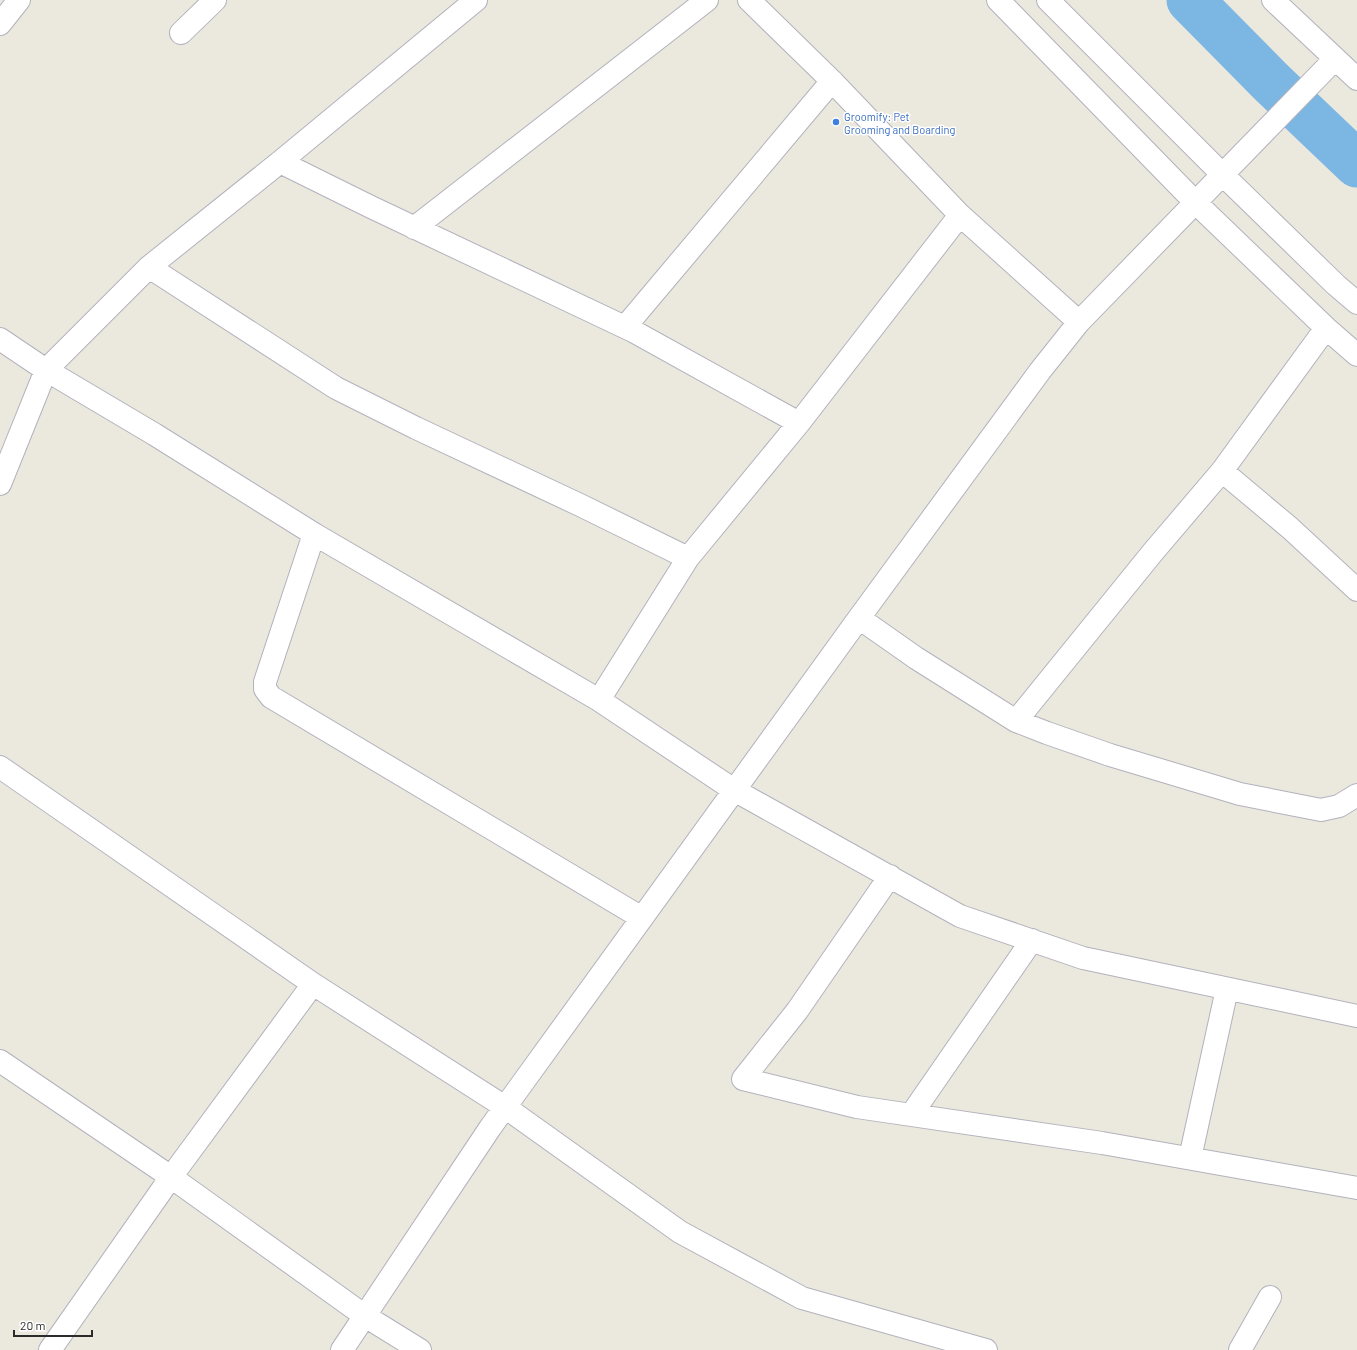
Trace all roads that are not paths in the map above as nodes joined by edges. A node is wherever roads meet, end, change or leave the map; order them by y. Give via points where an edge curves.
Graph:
1 (19, 0) edge
2 (215, 0) edge
3 (476, 0) edge
4 (707, 0) edge
5 (749, 0) edge
6 (998, 0) edge
7 (1048, 0) edge
8 (1273, 0) edge
9 (0, 24) edge
10 (181, 33) dead end
11 (1335, 59) junction
12 (1357, 80) edge
13 (832, 81) junction
14 (280, 162) junction
15 (1223, 175) junction
16 (1196, 203) junction
17 (960, 215) junction
18 (414, 228) junction
19 (149, 267) junction
20 (1357, 303) edge
21 (1079, 322) junction
22 (625, 327) junction
23 (1326, 328) junction
24 (0, 340) edge
25 (1357, 355) edge
26 (46, 370) junction
27 (799, 423) junction
28 (1222, 471) junction
29 (0, 484) edge
30 (314, 534) junction
31 (688, 558) junction
32 (1357, 590) edge
33 (859, 618) junction
34 (599, 700) junction
35 (1016, 721) junction
36 (0, 768) edge
37 (734, 790) junction
38 (1357, 795) edge
39 (890, 876) junction
40 (642, 918) junction
41 (1032, 940) junction
42 (313, 984) junction
43 (1227, 989) junction
44 (1357, 1016) edge
45 (0, 1061) edge
46 (506, 1107) junction
47 (911, 1115) junction
48 (1190, 1158) junction
49 (171, 1177) junction
50 (1357, 1188) edge
51 (1270, 1297) dead end
52 (365, 1316) junction
53 (947, 1345) edge
54 (50, 1350) edge
55 (342, 1350) edge
56 (420, 1350) edge
57 (986, 1350) edge
58 (1240, 1350) edge

1 - 9 street
2 - 10 street
3 - 14 street
4 - 18 street
5 - 13 street
6 - 16 street
7 - 15 street
8 - 11 street
11 - 12 street
11 - 15 street
13 - 17 street
13 - 22 street
14 - 18 street
14 - 19 street
15 - 16 street
15 - 20 street
16 - 21 street
16 - 23 street
17 - 21 street
17 - 27 street
18 - 22 street
19 - 26 street
19 - 31 street via 336,388
21 - 33 street
22 - 27 street
23 - 25 street
23 - 28 street
24 - 26 street
26 - 29 street
26 - 30 street
27 - 31 street
28 - 32 street via 1290,528
28 - 35 street via 1152,552
30 - 34 street
30 - 40 street via 265,682 265,689 271,697
31 - 34 street
33 - 35 street via 916,658
33 - 37 street
34 - 37 street
35 - 38 street via 1110,755 1240,794 1321,810 1339,806
36 - 42 street
37 - 39 street
37 - 40 street
39 - 41 street via 960,916
39 - 47 street via 797,1011 742,1079 857,1107
40 - 46 street
41 - 43 street via 1083,958
41 - 47 street
42 - 46 street
42 - 49 street
43 - 44 street
43 - 48 street
45 - 49 street
46 - 52 street
46 - 53 street via 680,1232 802,1298
47 - 48 street via 1094,1141
48 - 50 street
49 - 52 street
49 - 54 street
51 - 58 street
52 - 55 street
52 - 56 street
53 - 57 street

